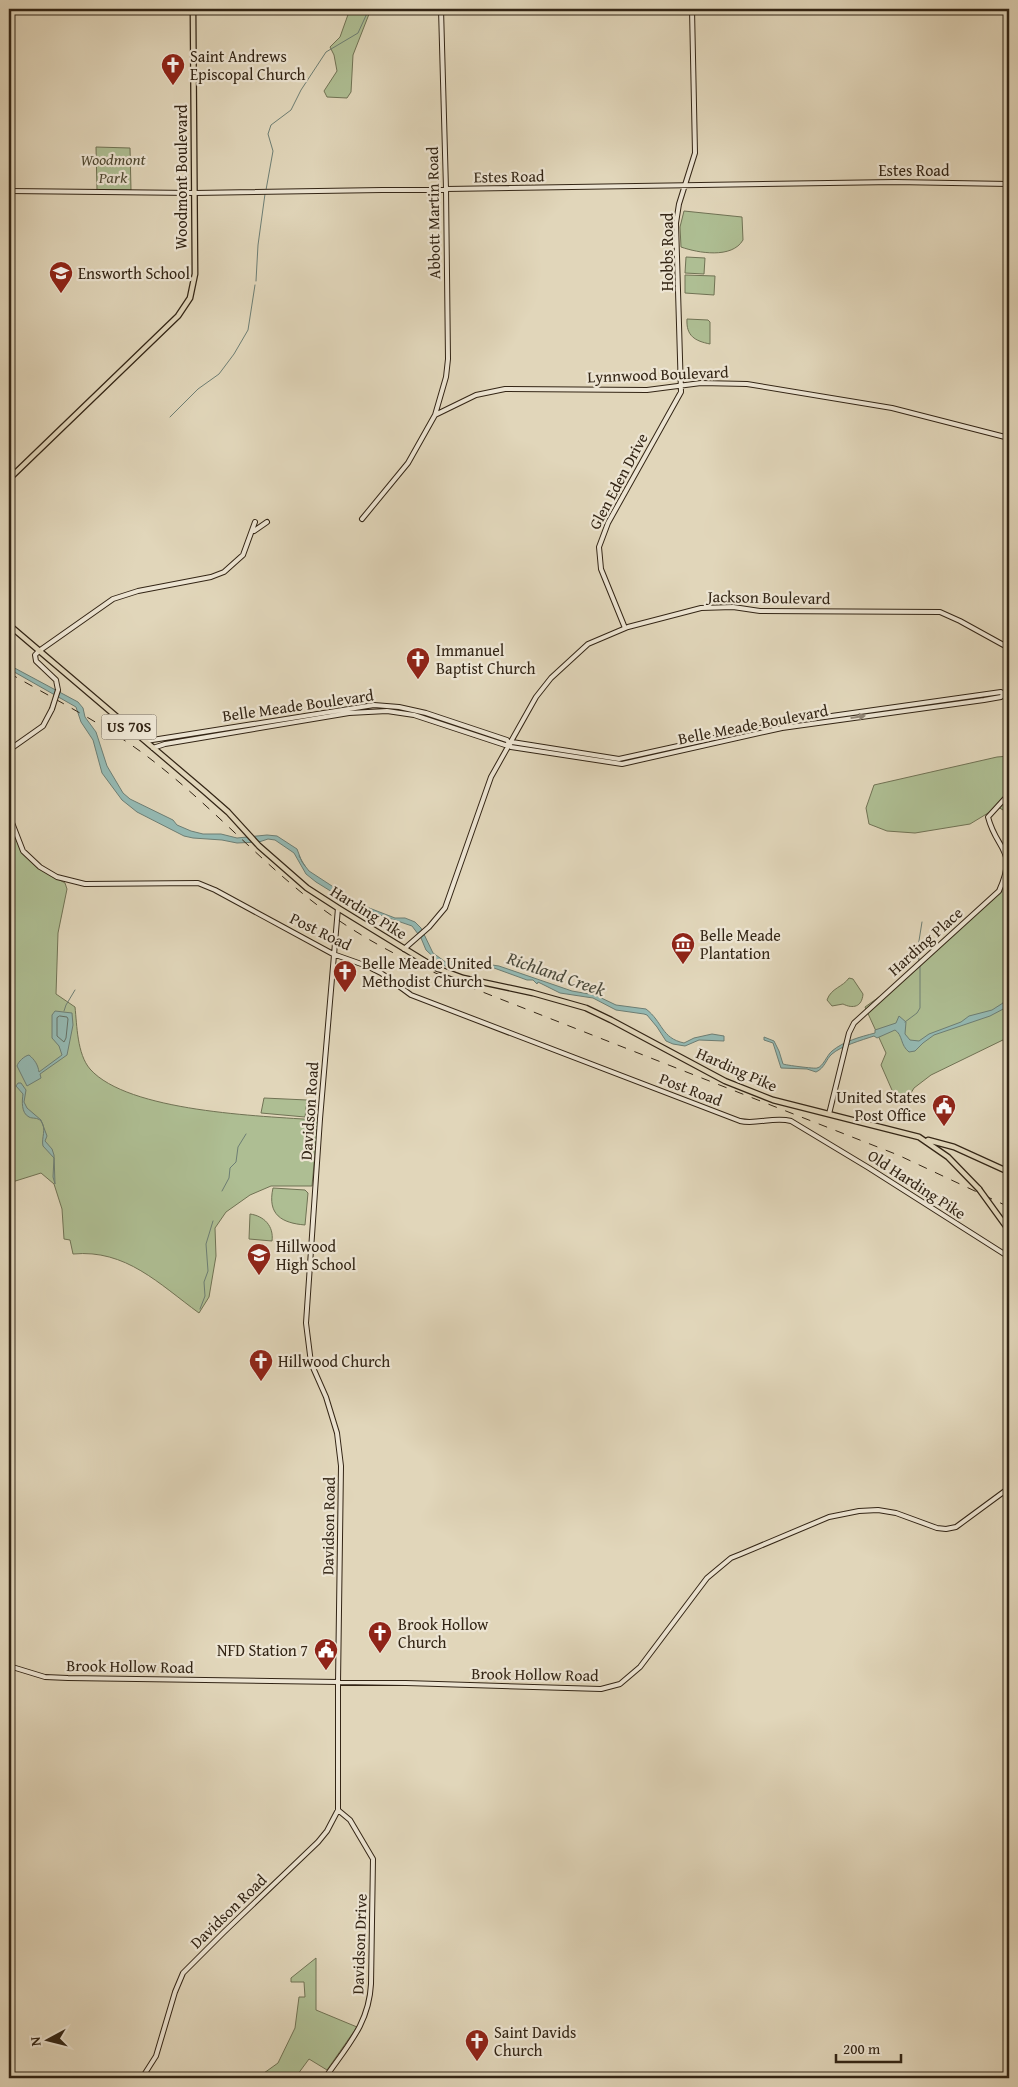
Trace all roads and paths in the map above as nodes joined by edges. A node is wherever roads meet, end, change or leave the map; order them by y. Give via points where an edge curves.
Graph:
1 (193, 9) edge
2 (440, 9) edge
3 (692, 9) edge
4 (1009, 184) edge
5 (685, 186) junction
6 (446, 189) junction
7 (9, 191) edge
8 (194, 193) junction
9 (682, 386) junction
10 (435, 415) junction
11 (1009, 438) edge
12 (9, 479) edge
13 (362, 519) dead end
14 (255, 522) dead end
15 (267, 522) dead end
16 (251, 535) junction
17 (9, 625) edge
18 (625, 628) junction
19 (1009, 648) edge
20 (39, 651) junction
21 (1009, 693) edge
22 (1003, 694) junction
23 (1009, 701) edge
24 (345, 708) junction
25 (386, 708) junction
26 (874, 709) junction
27 (410, 712) junction
28 (345, 714) junction
29 (874, 714) junction
30 (438, 717) junction
31 (302, 718) junction
32 (438, 723) junction
33 (446, 723) junction
34 (224, 731) junction
35 (196, 733) junction
36 (732, 736) junction
37 (717, 737) junction
38 (197, 738) junction
39 (177, 739) junction
40 (145, 741) junction
41 (718, 742) junction
42 (509, 744) junction
43 (153, 748) junction
44 (9, 750) edge
45 (617, 762) junction
46 (1009, 794) edge
47 (9, 815) edge
48 (338, 908) junction
49 (404, 949) junction
50 (333, 954) junction
51 (829, 1114) junction
52 (810, 1131) joint
53 (922, 1138) junction
54 (954, 1147) junction
55 (948, 1156) junction
56 (1009, 1172) edge
57 (1008, 1230) edge
58 (1009, 1257) edge
59 (1009, 1488) edge
60 (9, 1666) edge
61 (338, 1683) junction
62 (338, 1810) junction
63 (142, 2078) edge
64 (325, 2078) edge

1 - 8 main road, Woodmont Boulevard
2 - 6 street, Abbott Martin Road
3 - 5 street, Hobbs Road via 695,153
4 - 5 street, Estes Road via 895,182
5 - 6 street, Estes Road
5 - 9 street, Hobbs Road via 676,223
6 - 8 street, Estes Road
6 - 10 street, Abbott Martin Road via 448,358
7 - 8 street, Estes Road
8 - 12 main road, Woodmont Boulevard via 194,285 184,309
9 - 10 street, Lynnwood Boulevard via 647,390 498,390 476,395
9 - 11 street, Lynnwood Boulevard via 724,382 778,388 891,408
9 - 18 street, Glen Eden Drive via 608,522 599,547 601,569
10 - 13 street via 408,463
14 - 16 street
15 - 16 street
16 - 20 street via 237,562 224,572 113,599
17 - 20 main road, Harding Pike / US 70S
18 - 19 street, Jackson Boulevard via 711,607 760,611 931,611 947,614
18 - 42 street, Jackson Boulevard via 588,644 551,678 536,696
20 - 40 main road, Harding Pike / US 70S
20 - 44 street, bridge via 36,661 56,680 58,690 43,726
21 - 22 street, Belle Meade Boulevard
21 - 23 street
22 - 26 street, Belle Meade Boulevard
22 - 29 street, Belle Meade Boulevard via 1001,697
24 - 25 street, Belle Meade Boulevard
24 - 28 street
24 - 31 street, Belle Meade Boulevard
25 - 27 street, Belle Meade Boulevard
25 - 28 street, Belle Meade Boulevard
26 - 29 street
26 - 36 street, Belle Meade Boulevard via 789,722
27 - 30 street, Belle Meade Boulevard
27 - 32 street, Belle Meade Boulevard
28 - 31 street, Belle Meade Boulevard
36 -> 29 street, Belle Meade Boulevard
30 - 32 street
30 - 33 street, Belle Meade Boulevard
31 - 34 street, Belle Meade Boulevard
32 - 33 street, Belle Meade Boulevard
33 - 42 street, Belle Meade Boulevard
34 - 35 street, Belle Meade Boulevard
34 - 38 street, Belle Meade Boulevard
35 - 38 street
35 - 39 street, Belle Meade Boulevard
36 - 37 street, Belle Meade Boulevard
36 - 41 street, Belle Meade Boulevard
37 - 41 street
37 - 45 street, Belle Meade Boulevard
38 - 39 street, Belle Meade Boulevard
39 - 40 street, Belle Meade Boulevard
39 - 43 street, Belle Meade Boulevard
40 - 43 main road, Harding Pike / US 70S
41 - 45 street, Belle Meade Boulevard
42 - 45 street, Belle Meade Boulevard via 511,747
42 - 49 street, Jackson Boulevard via 492,777 445,908
43 - 48 main road, Harding Pike / US 70S via 204,791 259,846 308,888
46 - 51 street, Harding Place via 988,817 991,830 1001,841 1009,860 1008,873 999,891 851,1027
47 - 50 street, Post Road via 23,851 40,868 57,877 85,884 198,883
48 - 49 main road, Harding Pike / US 70S
48 - 50 street, Davidson Road
49 - 51 main road, Harding Pike / US 70S via 448,973 586,1008 740,1088 789,1105
50 - 52 street, Post Road via 381,973 412,995 691,1104 747,1123 787,1120
50 - 61 street, Davidson Road via 306,1323 311,1363 338,1433 341,1466
51 - 53 main road, Harding Pike / US 70S
52 - 58 street, Old Harding Pike
53 - 54 main road
53 - 55 main road, Harding Pike / US 70S
54 - 55 main road
54 - 56 main road
55 - 57 main road, Harding Pike / US 70S, bridge via 979,1189
59 - 61 street, Brook Hollow Road via 956,1527 937,1528 896,1513 859,1511 829,1518 731,1558 707,1578 640,1667 620,1684 601,1689
60 - 61 street, Brook Hollow Road via 45,1677
61 - 62 street, Davidson Road
62 - 63 street, Davidson Road via 318,1842 183,1973 156,2056
62 - 64 street, Davidson Drive via 350,1820 373,1859 371,1986 363,2022

